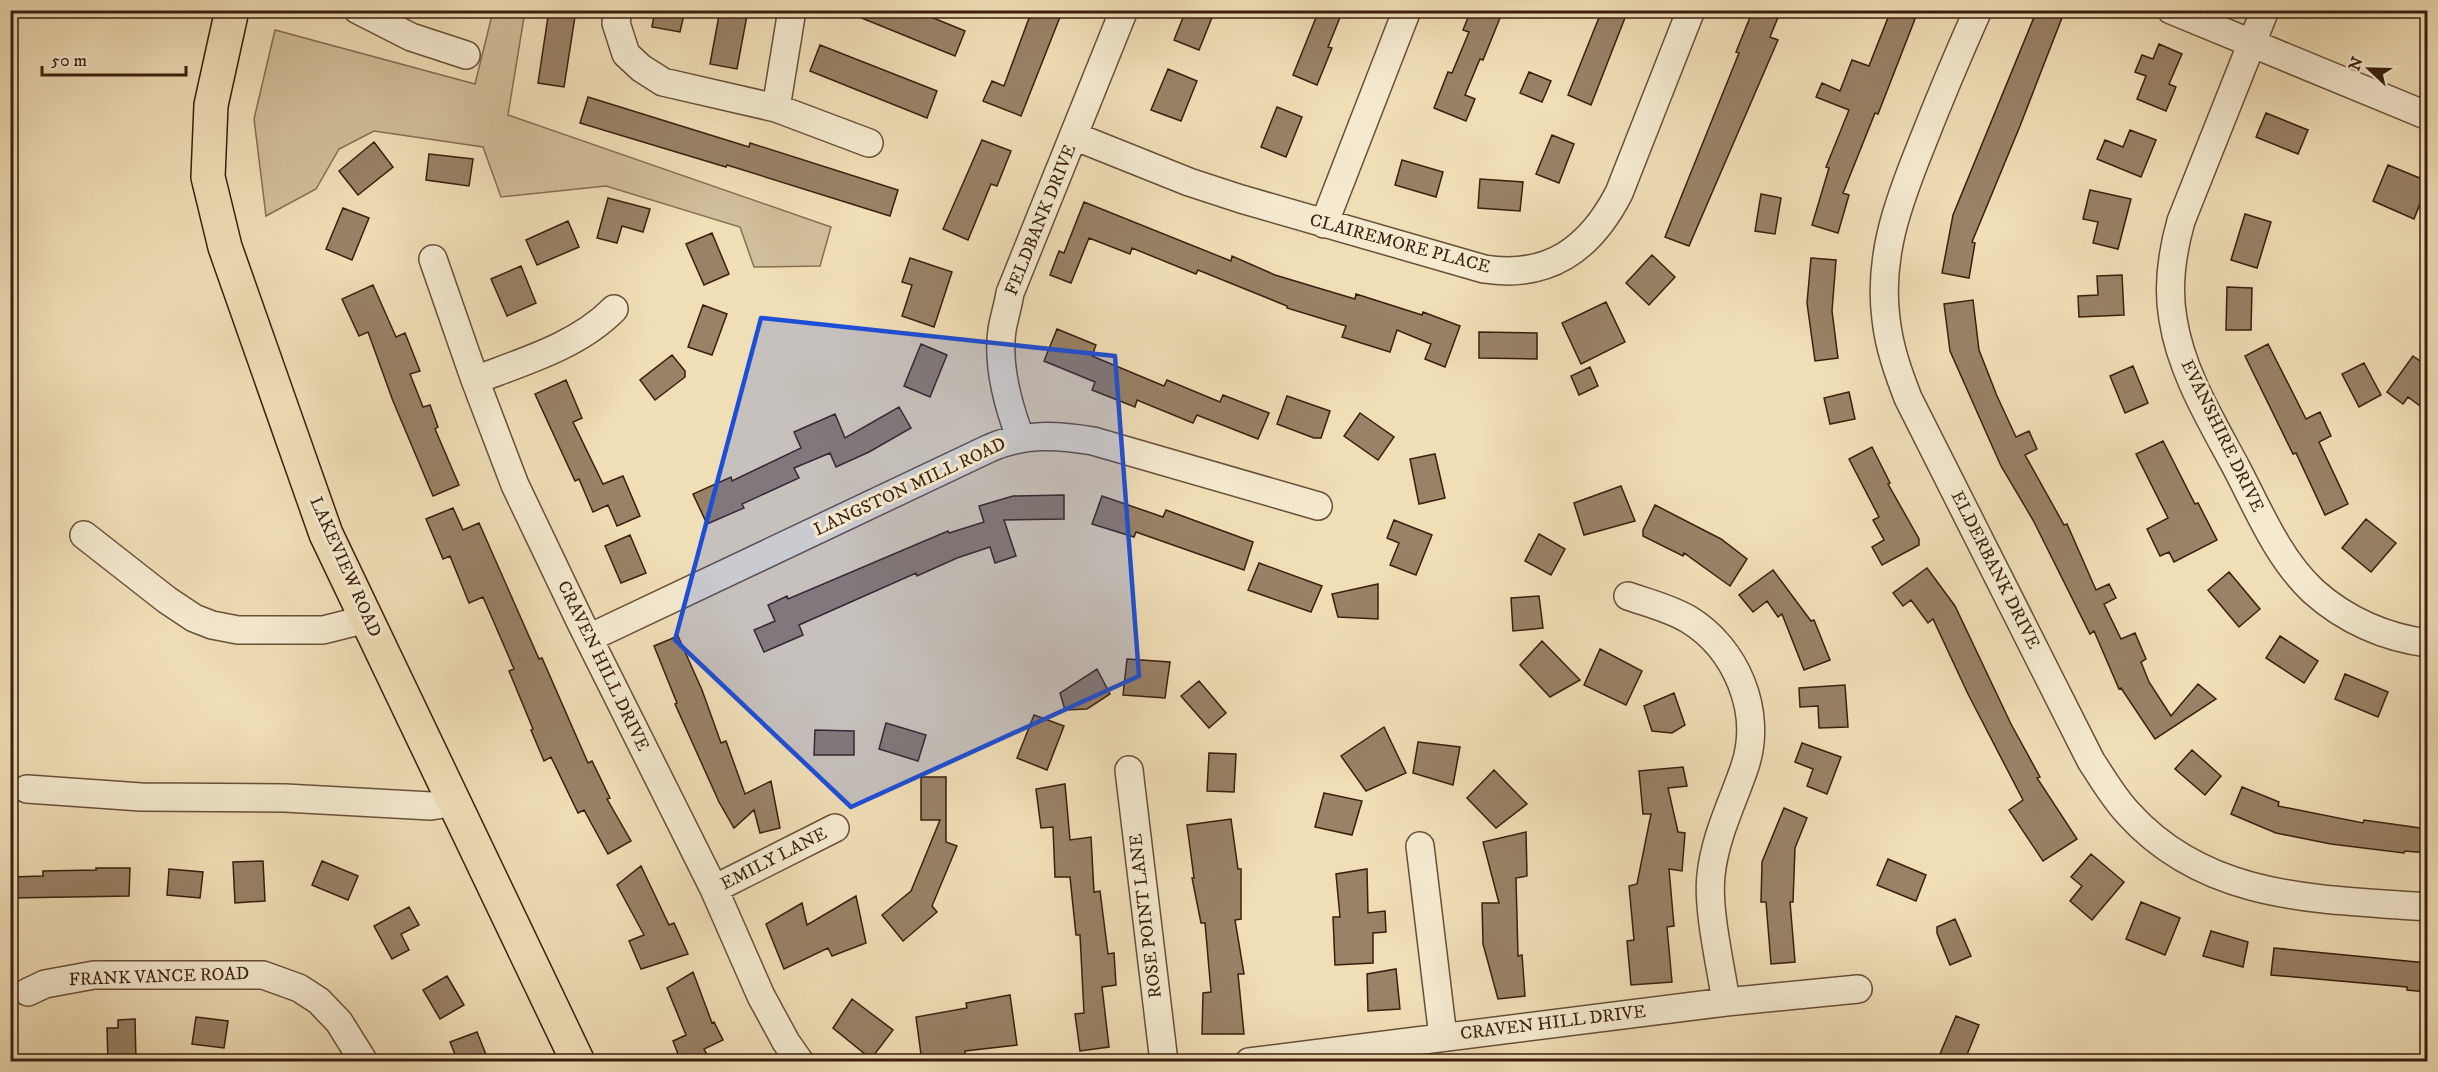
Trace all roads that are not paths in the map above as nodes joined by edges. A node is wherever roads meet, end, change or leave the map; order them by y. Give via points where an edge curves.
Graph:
1 (232, 10) edge
2 (358, 10) edge
3 (618, 10) edge
4 (792, 10) edge
5 (1124, 10) edge
6 (1407, 10) edge
7 (1691, 10) edge
8 (1978, 10) edge
9 (2171, 10) edge
10 (2265, 10) edge
11 (390, 18) edge
12 (2252, 43) junction
13 (466, 55) dead end
14 (776, 108) junction
15 (2427, 116) edge
16 (1074, 136) junction
17 (868, 143) dead end
18 (1324, 224) junction
19 (434, 258) dead end
20 (614, 309) dead end
21 (475, 380) junction
22 (1020, 437) junction
23 (1318, 506) dead end
24 (84, 535) dead end
25 (1628, 596) dead end
26 (368, 619) junction
27 (589, 638) junction
28 (2427, 643) edge
29 (1128, 770) dead end
30 (27, 789) dead end
31 (455, 802) junction
32 (835, 828) dead end
33 (1420, 846) dead end
34 (714, 890) junction
35 (2427, 907) edge
36 (1858, 989) dead end
37 (28, 992) dead end
38 (1726, 1002) junction
39 (1443, 1037) junction
40 (792, 1058) edge
41 (364, 1062) edge
42 (578, 1062) edge
43 (1164, 1062) edge
44 (1249, 1062) edge

1 - 26 main road, LAKEVIEW ROAD via 211,105 208,177 225,247 326,534
2 - 11 street
3 - 14 street via 616,23 626,54 663,82
4 - 14 street
5 - 16 street, FELDBANK DRIVE
6 - 18 street
7 - 18 street, CLAIREMORE PLACE via 1619,193 1593,233 1565,256 1526,270 1492,271
8 - 35 street, ELDERBANK DRIVE via 1889,234 1885,260 1886,320 1894,360 1908,398 2091,761 2114,797 2143,829 2203,870 2251,888 2331,900
9 - 12 street
10 - 12 street, EVANSHIRE DRIVE
11 - 13 street via 427,43
12 - 15 street
12 - 28 street, EVANSHIRE DRIVE via 2175,242 2170,296 2176,336 2187,371 2227,450 2278,548 2299,576 2329,604 2365,626
14 - 17 street
16 - 18 street, CLAIREMORE PLACE via 1189,182
16 - 22 street, FELDBANK DRIVE via 1010,293 1002,332 1003,369
19 - 21 street, CRAVEN HILL DRIVE
20 - 21 street via 602,321 546,353
21 - 27 street, CRAVEN HILL DRIVE via 515,485
22 - 23 street, LANGSTON MILL ROAD via 1093,441
22 - 27 street, LANGSTON MILL ROAD
24 - 26 street via 166,600 212,625 238,630 323,630
25 - 38 street via 1669,610 1707,633 1724,651 1747,698 1750,718 1746,764 1716,846 1711,877
26 - 31 main road, LAKEVIEW ROAD
27 - 34 street, CRAVEN HILL DRIVE
29 - 43 street, ROSE POINT LANE
30 - 31 street via 431,806
31 - 42 main road, LAKEVIEW ROAD
32 - 34 street, EMILY LANE
33 - 39 street
34 - 40 street, CRAVEN HILL DRIVE
36 - 38 street, CRAVEN HILL DRIVE
37 - 41 street, FRANK VANCE ROAD via 45,984 94,975 263,975 319,1000 339,1022
38 - 39 street, CRAVEN HILL DRIVE
39 - 44 street, CRAVEN HILL DRIVE

